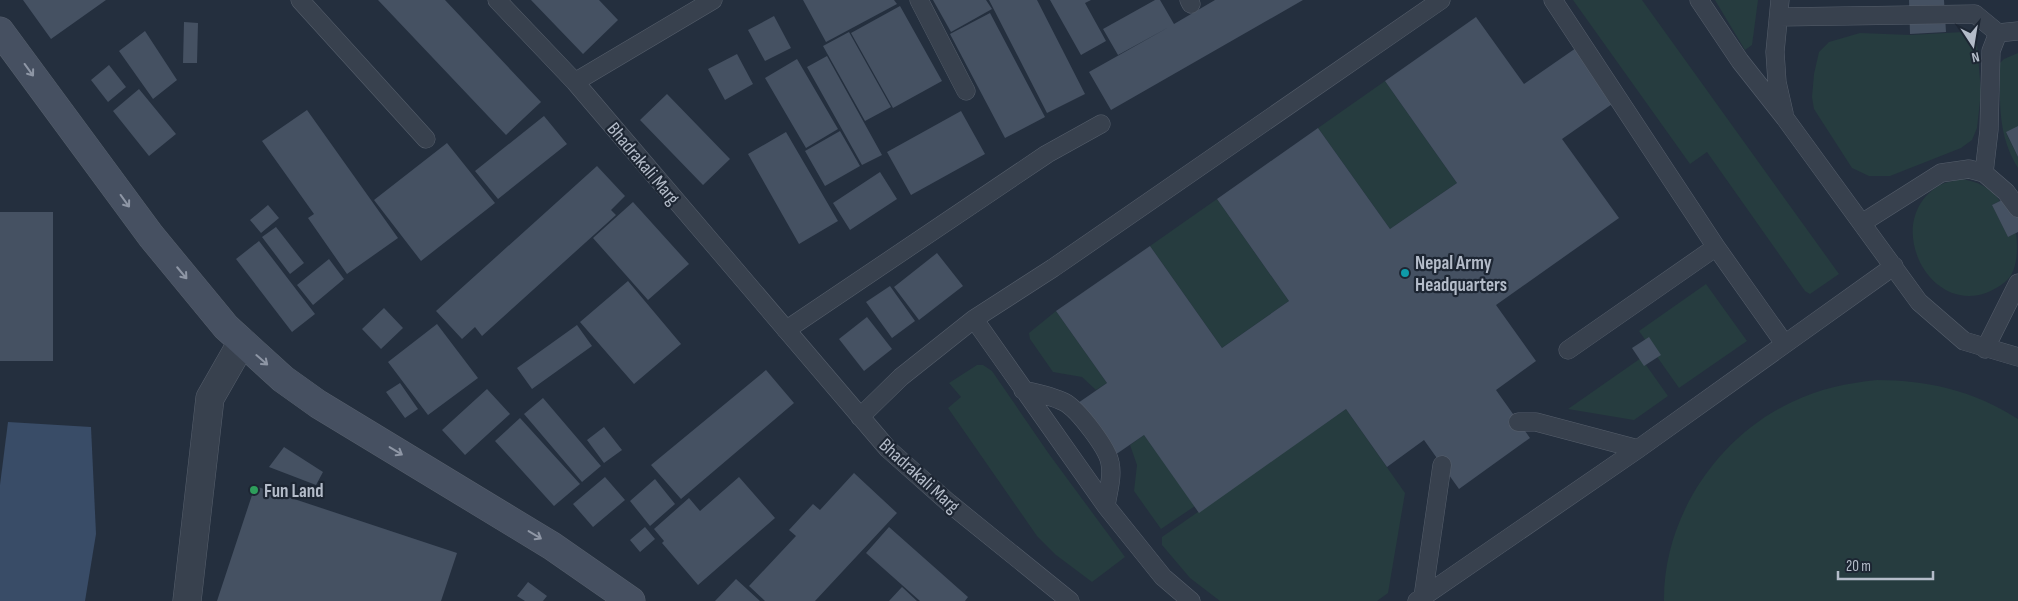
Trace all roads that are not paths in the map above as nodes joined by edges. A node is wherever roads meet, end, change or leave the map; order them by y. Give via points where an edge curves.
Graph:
1 (300, 0) edge
2 (497, 0) edge
3 (713, 0) edge
4 (919, 0) edge
5 (1441, 0) edge
6 (1553, 0) edge
7 (1699, 0) edge
8 (1779, 8) edge
9 (0, 30) edge
10 (2018, 31) edge
11 (1998, 33) junction
12 (575, 82) junction
13 (966, 91) dead end
14 (1785, 118) junction
15 (1101, 124) dead end
16 (426, 139) dead end
17 (1984, 174) junction
18 (2018, 208) edge
19 (1862, 223) junction
20 (1716, 247) junction
21 (1894, 266) junction
22 (2018, 283) edge
23 (974, 320) junction
24 (786, 330) junction
25 (234, 335) junction
26 (1784, 344) junction
27 (1985, 349) junction
28 (1568, 350) dead end
29 (2018, 357) edge
30 (1023, 390) junction
31 (860, 417) junction
32 (1518, 422) dead end
33 (1638, 449) junction
34 (1442, 465) dead end
35 (1106, 506) junction
36 (1420, 599) edge
37 (186, 601) edge
38 (631, 601) edge
39 (1070, 601) edge
40 (1191, 601) edge

1 - 16 lane
2 - 12 lane, Bhadrakali Marg
3 - 12 lane
4 - 13 lane
5 - 23 lane
6 - 20 lane
7 - 14 lane via 1740,61
8 - 11 lane via 1975,14
8 - 14 lane via 1776,82
9 -> 25 main road via 151,236
10 - 11 lane
11 - 17 lane via 1991,51
12 - 24 lane, Bhadrakali Marg
14 - 19 lane
15 - 24 lane via 1047,154
17 - 18 lane via 2006,192
17 - 19 lane via 1969,169 1941,173
19 - 21 lane
20 - 26 lane
20 - 28 lane
21 - 26 lane
21 - 27 lane via 1919,302 1936,319 1964,341
22 - 27 lane
23 - 30 lane
23 - 31 lane via 901,377
24 - 31 lane, Bhadrakali Marg
25 - 37 street via 210,398
25 -> 38 main road via 318,404 552,546
26 - 33 lane
27 - 29 lane
30 - 35 lane
30 - 35 lane via 1066,402 1107,453 1111,464
31 - 39 lane, Bhadrakali Marg via 888,449 949,503
32 - 33 lane via 1536,422
33 - 36 lane
34 - 36 lane
35 - 40 lane via 1163,577

